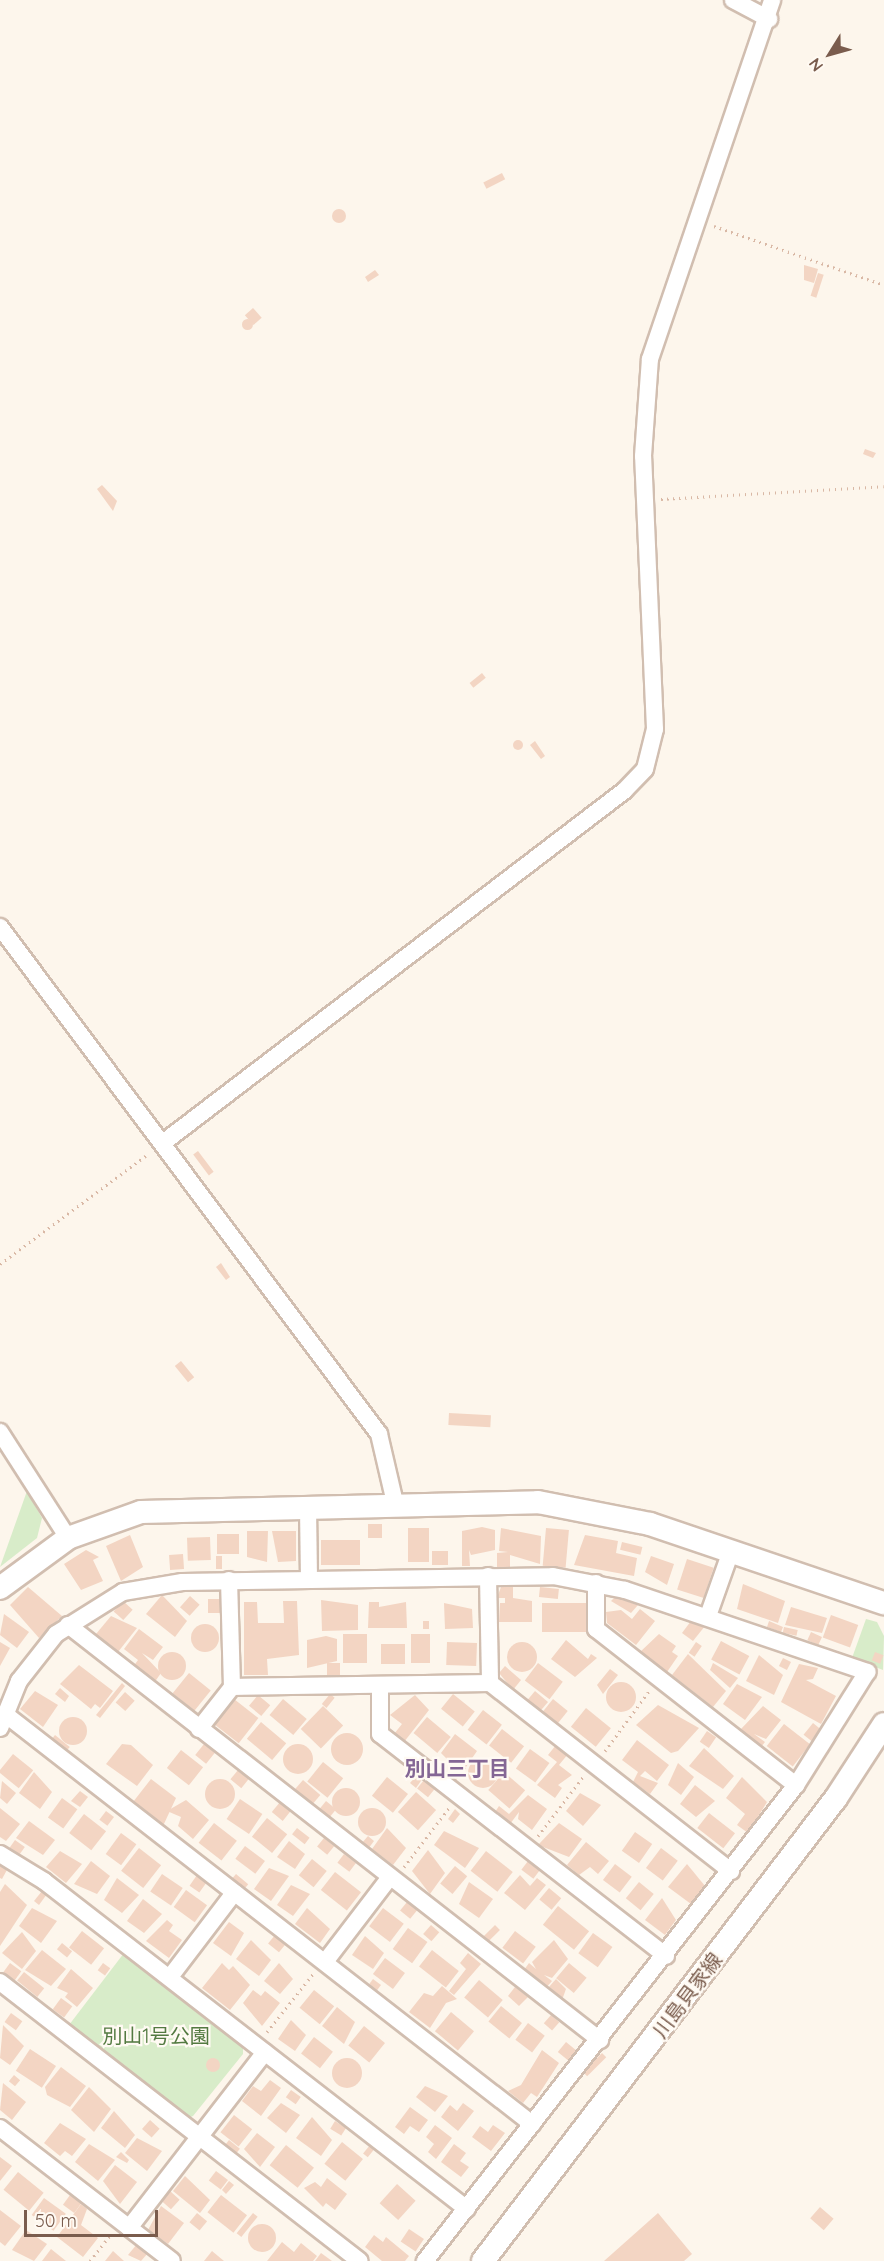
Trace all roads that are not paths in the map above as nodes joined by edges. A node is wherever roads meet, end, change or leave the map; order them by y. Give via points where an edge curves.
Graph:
1 (733, 0) edge
2 (772, 0) edge
3 (769, 19) junction
4 (0, 927) edge
5 (164, 1142) junction
6 (0, 1432) edge
7 (395, 1503) junction
8 (308, 1508) junction
9 (68, 1538) junction
10 (731, 1551) junction
11 (488, 1576) junction
12 (309, 1578) junction
13 (229, 1580) junction
14 (596, 1583) junction
15 (0, 1588) edge
16 (884, 1603) edge
17 (708, 1616) junction
18 (68, 1625) junction
19 (490, 1683) junction
20 (381, 1685) junction
21 (232, 1687) junction
22 (2, 1721) edge
23 (884, 1724) edge
24 (199, 1729) junction
25 (796, 1785) junction
26 (0, 1854) edge
27 (731, 1871) junction
28 (392, 1879) junction
29 (234, 1893) junction
30 (666, 1956) junction
31 (324, 1962) junction
32 (170, 1977) junction
33 (0, 1982) edge
34 (600, 2040) junction
35 (261, 2049) junction
36 (532, 2124) junction
37 (0, 2128) edge
38 (199, 2137) junction
39 (467, 2209) junction
40 (125, 2225) junction
41 (172, 2261) edge
42 (360, 2261) edge
43 (425, 2261) edge
44 (483, 2261) edge

1 - 3 street
2 - 3 street
3 - 5 street via 695,220 650,360 644,415 655,729 645,769 624,791
4 - 5 street
5 - 7 street via 379,1434
6 - 9 street
7 - 8 street
7 - 10 street via 578,1505
8 - 9 street via 141,1512
8 - 12 street
9 - 15 street
10 - 16 street
10 - 17 street
11 - 12 street
11 - 14 street via 553,1576
11 - 19 street
12 - 13 street
13 - 18 street via 123,1592
13 - 21 street
14 - 17 street
14 - 25 street via 596,1629
17 - 25 street via 867,1672
18 - 22 street via 29,1665
18 - 24 street
19 - 20 street
19 - 27 street
20 - 21 street
20 - 30 street via 380,1734
21 - 24 street
22 - 29 street
23 - 44 street, 川島貝家線 via 836,1798
24 - 28 street
25 - 27 street
26 - 32 street via 44,1881
27 - 30 street
28 - 31 street
28 - 34 street
29 - 31 street
29 - 32 street
30 - 34 street
31 - 36 street
32 - 35 street
33 - 38 street
34 - 36 street
35 - 38 street
35 - 39 street
36 - 39 street
37 - 40 street
38 - 40 street
38 - 42 street
39 - 43 street
40 - 41 street

